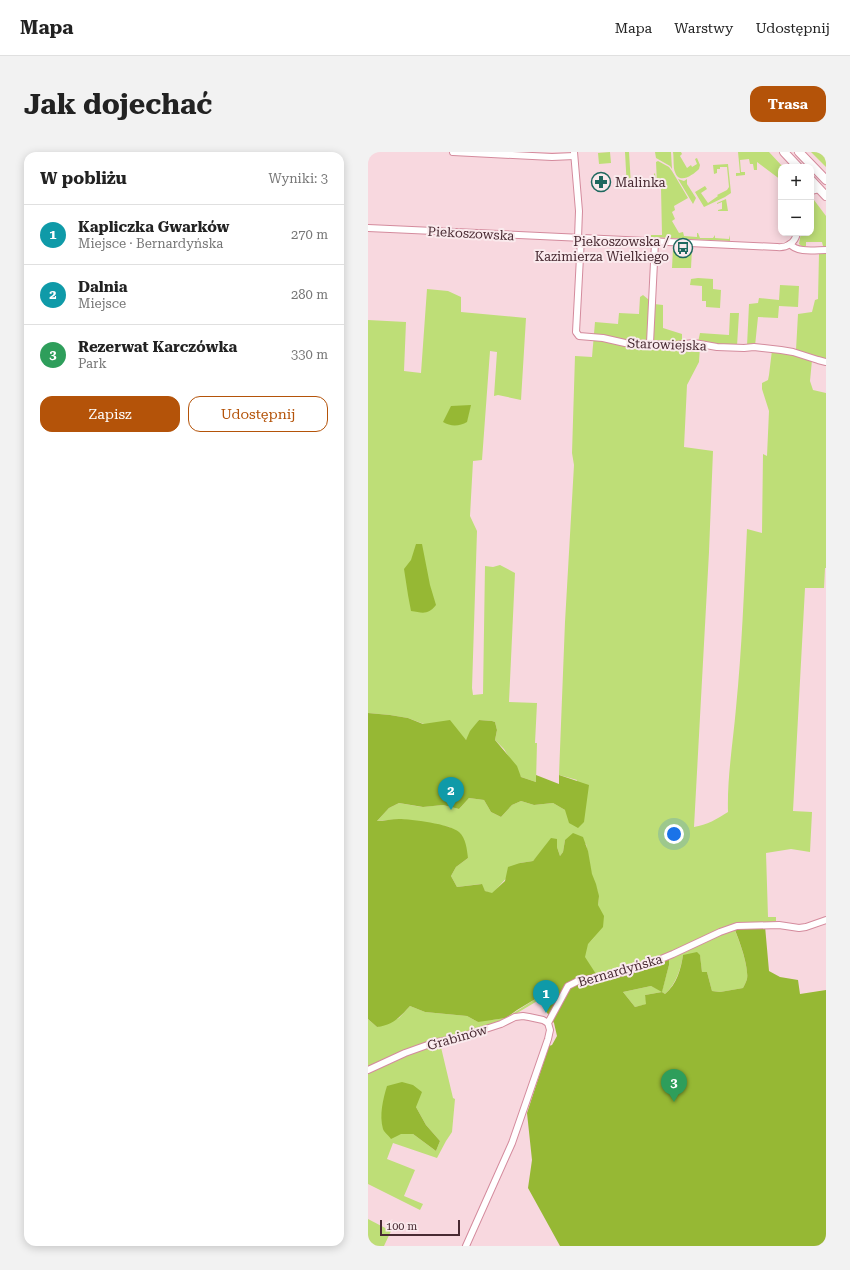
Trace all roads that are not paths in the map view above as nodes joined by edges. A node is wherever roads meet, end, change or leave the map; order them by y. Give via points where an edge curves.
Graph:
1 (453, 152) edge
2 (784, 152) edge
3 (799, 152) edge
4 (574, 154) edge
5 (795, 164) edge
6 (826, 180) edge
7 (815, 190) edge
8 (826, 196) edge
9 (368, 228) edge
10 (796, 236) edge
11 (580, 239) junction
12 (655, 242) junction
13 (790, 244) junction
14 (826, 250) edge
15 (650, 344) junction
16 (826, 362) edge
17 (826, 920) edge
18 (548, 1024) junction
19 (368, 1070) edge
20 (466, 1246) edge

1 - 4 street via 552,157
2 - 5 main road
3 - 6 main road
4 - 11 street, Starowiejska
7 - 8 main road
9 - 11 street, Piekoszowska
10 - 13 street
11 - 12 street, Piekoszowska
11 - 15 street, Starowiejska via 576,332 579,336
12 - 13 street, Piekoszowska via 777,248
12 - 15 street
13 - 14 street, Piekoszowska via 798,249
15 - 16 street, Starowiejska via 694,343 717,347 754,347 793,352
17 - 18 street, Bernardyńska via 799,928 765,924 737,926 649,964 610,976 578,981 568,986
18 - 19 street, Grabinów via 539,1019 515,1017 502,1024 405,1053
18 - 20 street, Bernardyńska via 548,1039 512,1143

